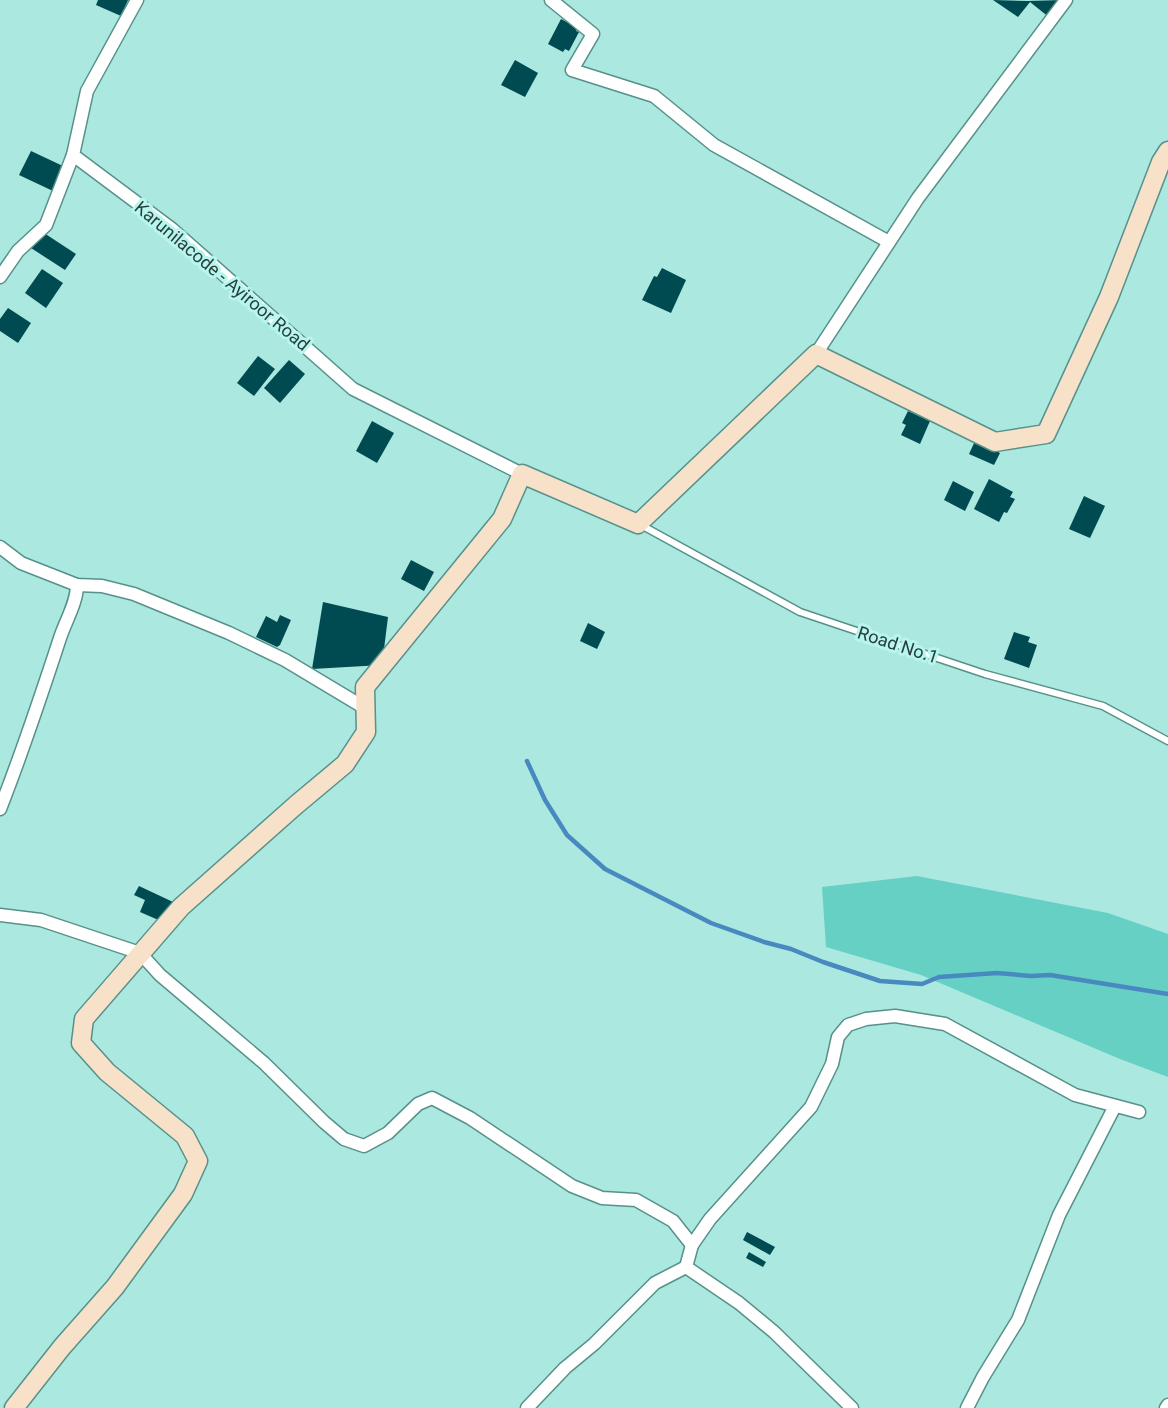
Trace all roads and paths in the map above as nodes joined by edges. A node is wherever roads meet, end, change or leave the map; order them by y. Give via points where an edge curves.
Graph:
1 (137, 0) edge
2 (551, 0) edge
3 (1066, 0) edge
4 (1168, 151) edge
5 (73, 155) junction
6 (889, 242) junction
7 (1, 274) edge
8 (816, 354) junction
9 (522, 474) junction
10 (638, 524) junction
11 (0, 547) edge
12 (77, 585) junction
13 (365, 708) junction
14 (1168, 741) edge
15 (0, 809) edge
16 (0, 915) edge
17 (140, 953) junction
18 (1115, 1106) junction
19 (1139, 1112) dead end
20 (692, 1245) junction
21 (686, 1267) junction
22 (14, 1408) edge
23 (527, 1408) edge
24 (852, 1408) edge
25 (967, 1408) edge

1 - 5 street via 87,91
2 - 6 street via 592,34 572,70 654,96 714,145
3 - 6 street
4 - 8 main road via 1109,297 1046,434 995,442
5 - 7 street via 46,225 18,251
5 - 9 street, Karunilacode - Ayiroor Road via 172,229 353,389
6 - 8 street
8 - 10 main road
9 - 10 main road
9 - 13 main road via 502,519 365,687
10 - 14 lane, Road No.1 via 800,612 985,674 1103,706
11 - 12 street via 21,562
12 - 13 street via 134,594 186,615 285,660
12 - 15 street via 27,740
13 - 17 main road via 366,732 345,764 181,907
16 - 17 street via 41,920
17 - 20 street via 344,1139 364,1146 388,1132 418,1104 432,1098 470,1118 572,1186 602,1198 636,1200 673,1221
17 - 22 main road via 84,1019 81,1043 106,1072 185,1136 198,1161 183,1194 115,1287
18 - 19 street
18 - 20 street via 1075,1095 945,1024 895,1016 857,1022 848,1025 838,1037 832,1064 812,1107 742,1182
18 - 25 street via 1059,1215 1018,1320
20 - 21 street
21 - 23 street via 655,1283
21 - 24 street via 774,1332

